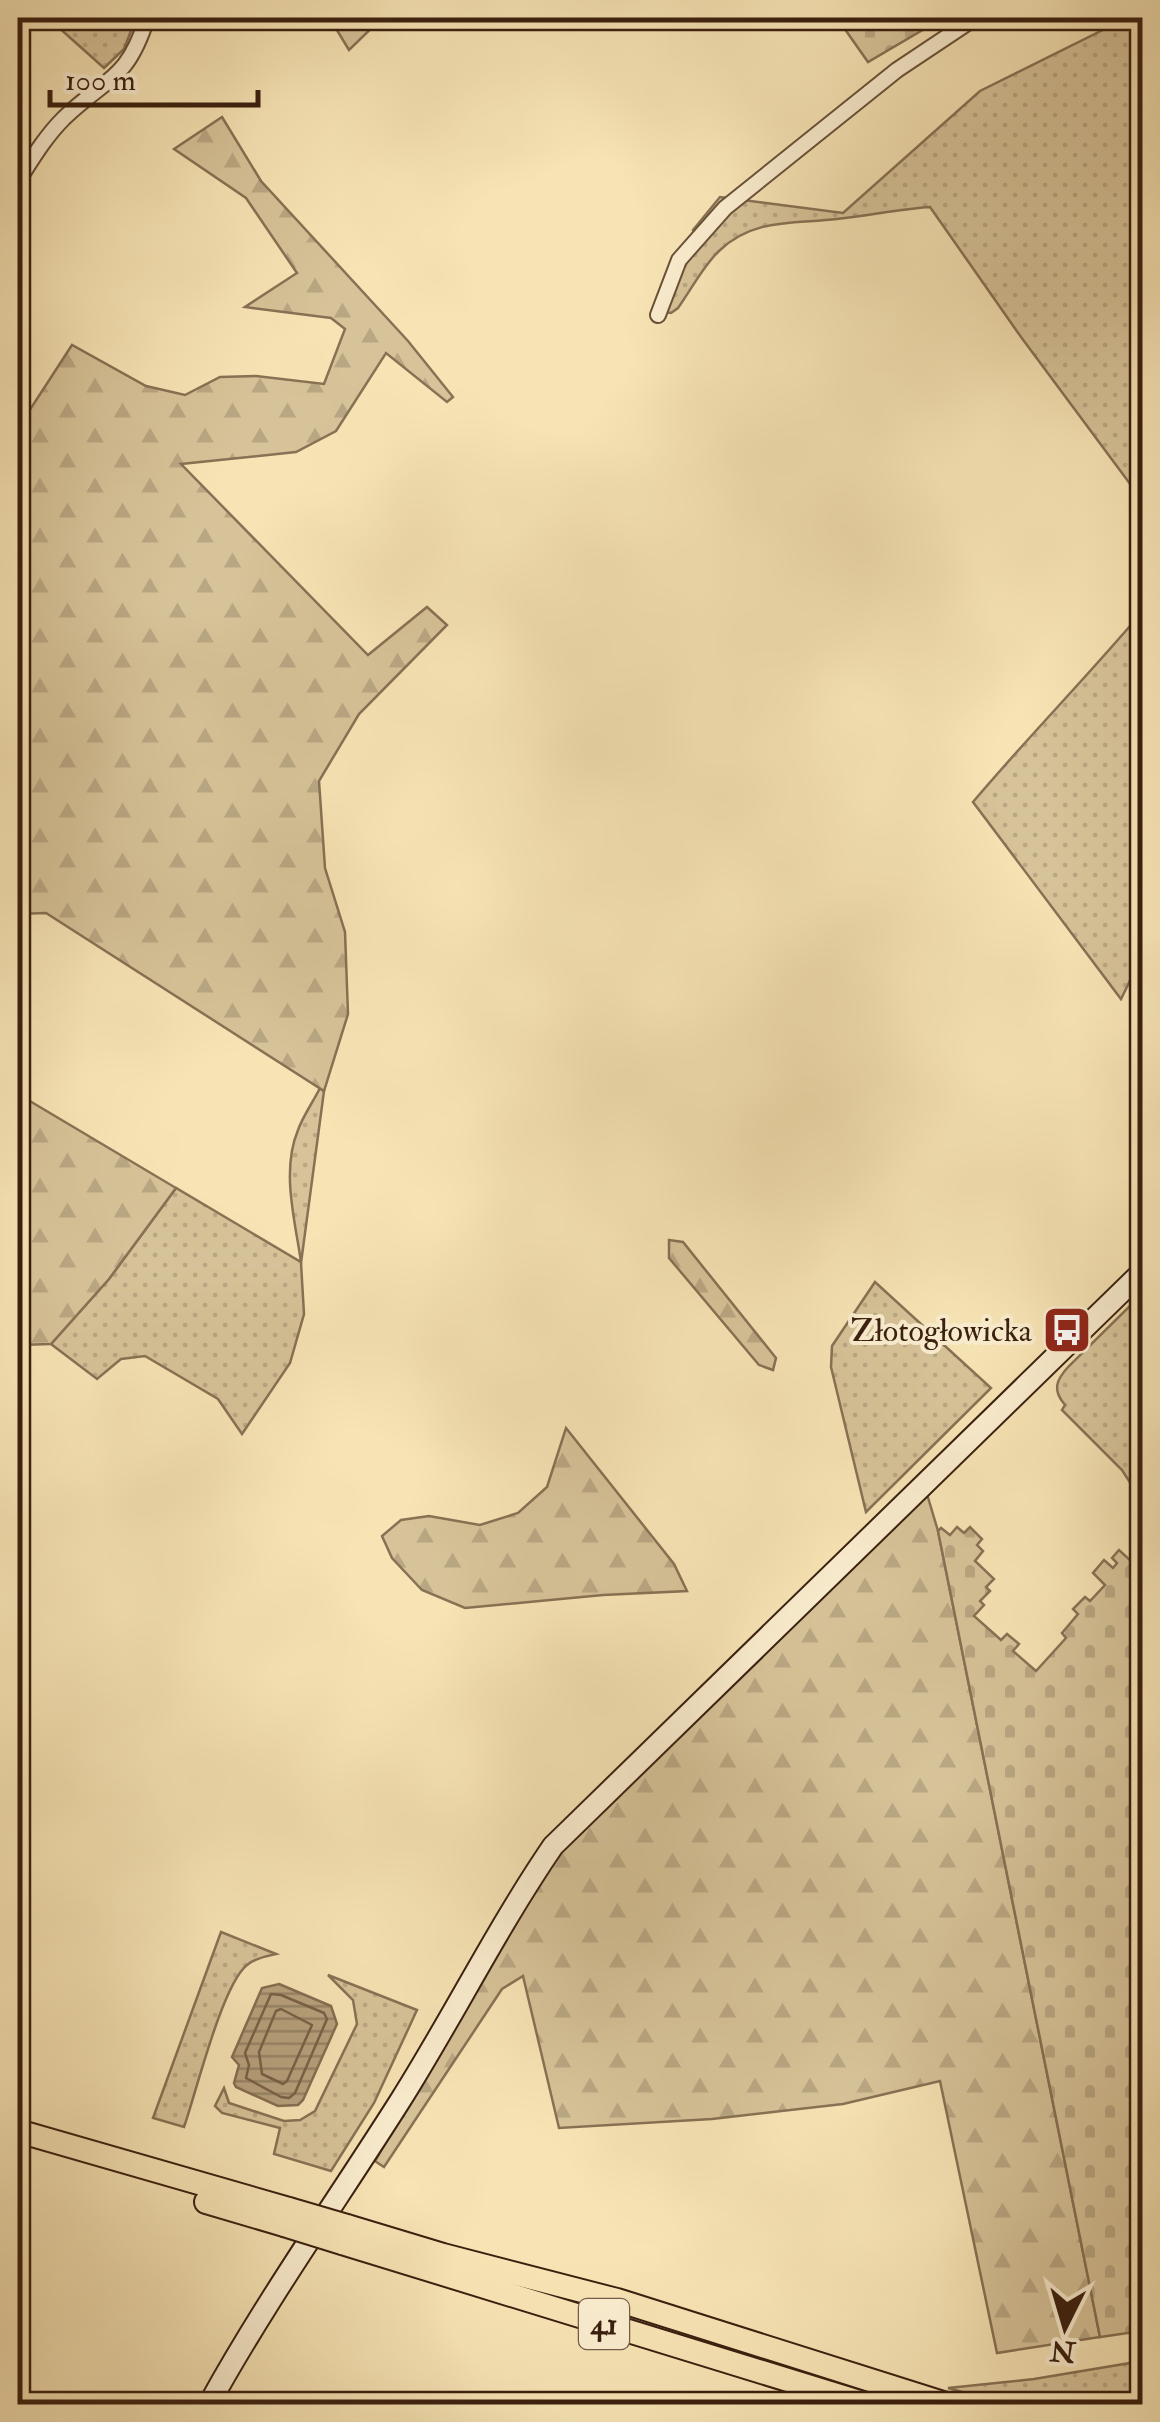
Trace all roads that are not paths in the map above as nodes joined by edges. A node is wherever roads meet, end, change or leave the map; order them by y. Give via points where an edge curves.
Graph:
1 (147, 18) edge
2 (975, 18) edge
3 (18, 181) edge
4 (658, 314) dead end
5 (1142, 1272) edge
6 (18, 2131) edge
7 (18, 2146) edge
8 (286, 2217) junction
9 (344, 2234) junction
10 (209, 2404) edge
11 (866, 2404) edge
12 (946, 2404) edge

1 - 3 street via 122,71 56,127
2 - 4 street via 897,70 725,208 679,260
5 - 10 main road via 553,1846
6 - 8 main road, 41
7 - 8 main road, 41
8 - 9 main road, 41, bridge
9 - 11 main road, 41
9 - 12 main road, 41 via 654,2312

